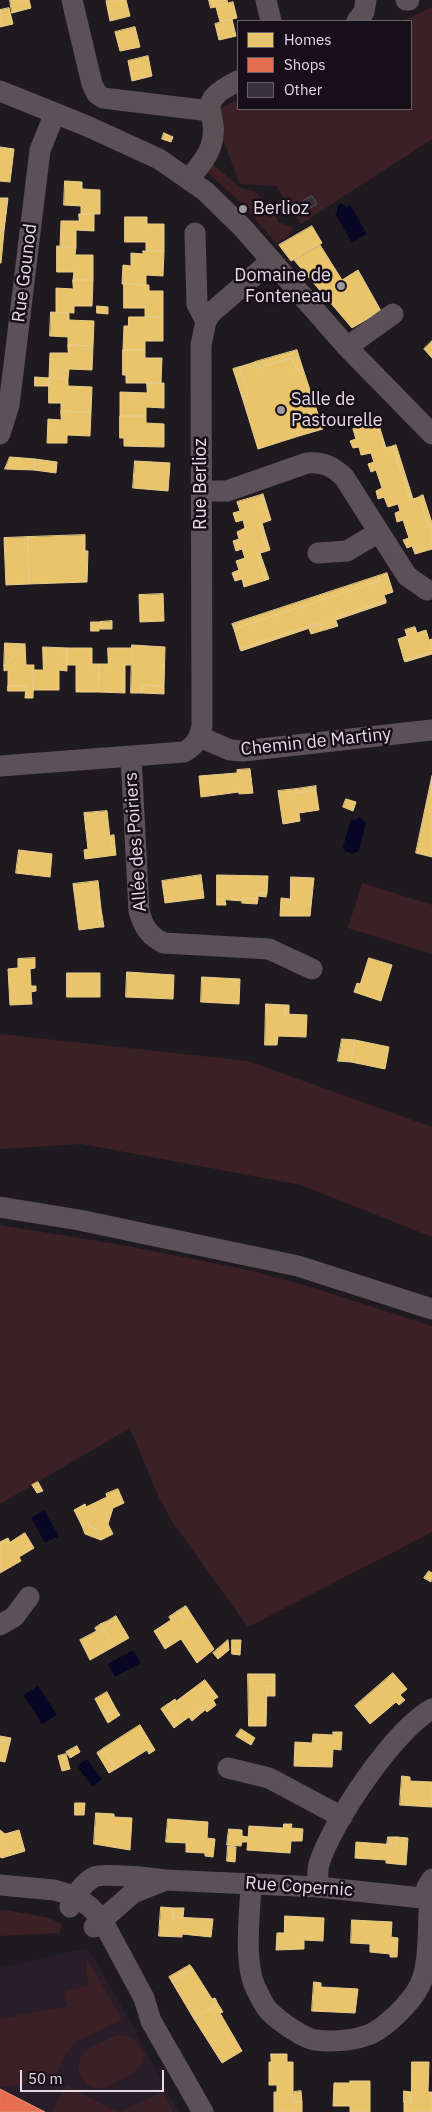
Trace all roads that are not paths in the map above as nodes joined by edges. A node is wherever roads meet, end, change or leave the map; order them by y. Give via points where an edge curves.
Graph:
1 (72, 0) edge
2 (266, 0) edge
3 (366, 0) edge
4 (272, 20) edge
5 (358, 20) edge
6 (237, 81) edge
7 (0, 91) edge
8 (210, 111) junction
9 (55, 113) junction
10 (190, 179) junction
11 (195, 233) dead end
12 (271, 261) junction
13 (393, 314) dead end
14 (206, 321) junction
15 (347, 347) junction
16 (7, 372) edge
17 (0, 434) edge
18 (432, 434) edge
19 (201, 491) junction
20 (379, 532) junction
21 (318, 553) dead end
22 (427, 590) dead end
23 (432, 730) edge
24 (200, 737) junction
25 (131, 757) junction
26 (0, 766) edge
27 (312, 970) dead end
28 (0, 1206) edge
29 (432, 1309) edge
30 (29, 1597) dead end
31 (0, 1625) edge
32 (432, 1709) edge
33 (228, 1768) dead end
34 (342, 1817) junction
35 (117, 1877) junction
36 (165, 1880) junction
37 (0, 1884) edge
38 (251, 1884) junction
39 (318, 1887) junction
40 (430, 1894) edge
41 (0, 1898) edge
42 (126, 1899) junction
43 (72, 1902) junction
44 (98, 1924) junction
45 (203, 2112) edge

1 - 8 street via 96,94 103,98
2 - 4 street
3 - 5 street via 364,12
6 - 8 street via 219,90 210,104
7 - 9 street
8 - 10 street via 212,144
9 - 10 street via 159,159
9 - 16 street, Rue Gounod via 40,150
10 - 12 street via 243,228
11 - 14 street via 197,304
12 - 14 street
12 - 15 street
13 - 15 street
14 - 19 street, Rue Berlioz via 202,345
15 - 18 street
16 - 17 street, Rue Gounod via 8,405
19 - 20 street via 227,491 307,463 320,462 333,466 344,477
19 - 24 street, Rue Berlioz
20 - 21 street via 347,551
20 - 22 street via 407,576
23 - 24 street, Chemin de Martiny via 243,751 230,750
24 - 25 street via 184,752
25 - 26 street
25 - 27 street, Allée des Poiriers via 139,911 154,939 164,944 268,949
28 - 29 street via 298,1266
30 - 31 street via 14,1617
32 - 34 street via 404,1730
33 - 34 street via 269,1778
34 - 39 street via 319,1865
35 - 36 street, Rue Copernic
35 - 42 street via 125,1887
35 - 43 street, Rue Copernic via 96,1876 84,1884
36 - 38 street, Rue Copernic
36 - 42 street, Rue Copernic
37 - 43 street via 54,1890
38 - 39 street, Rue Copernic
38 - 40 street via 249,1965 255,1988 269,2012 314,2040 366,2036 384,2026 403,2009 420,1985 427,1956
39 - 40 street, Rue Copernic
41 - 43 street
42 - 44 street, Rue Copernic
43 - 44 street
44 - 45 street via 126,1989 151,2021

